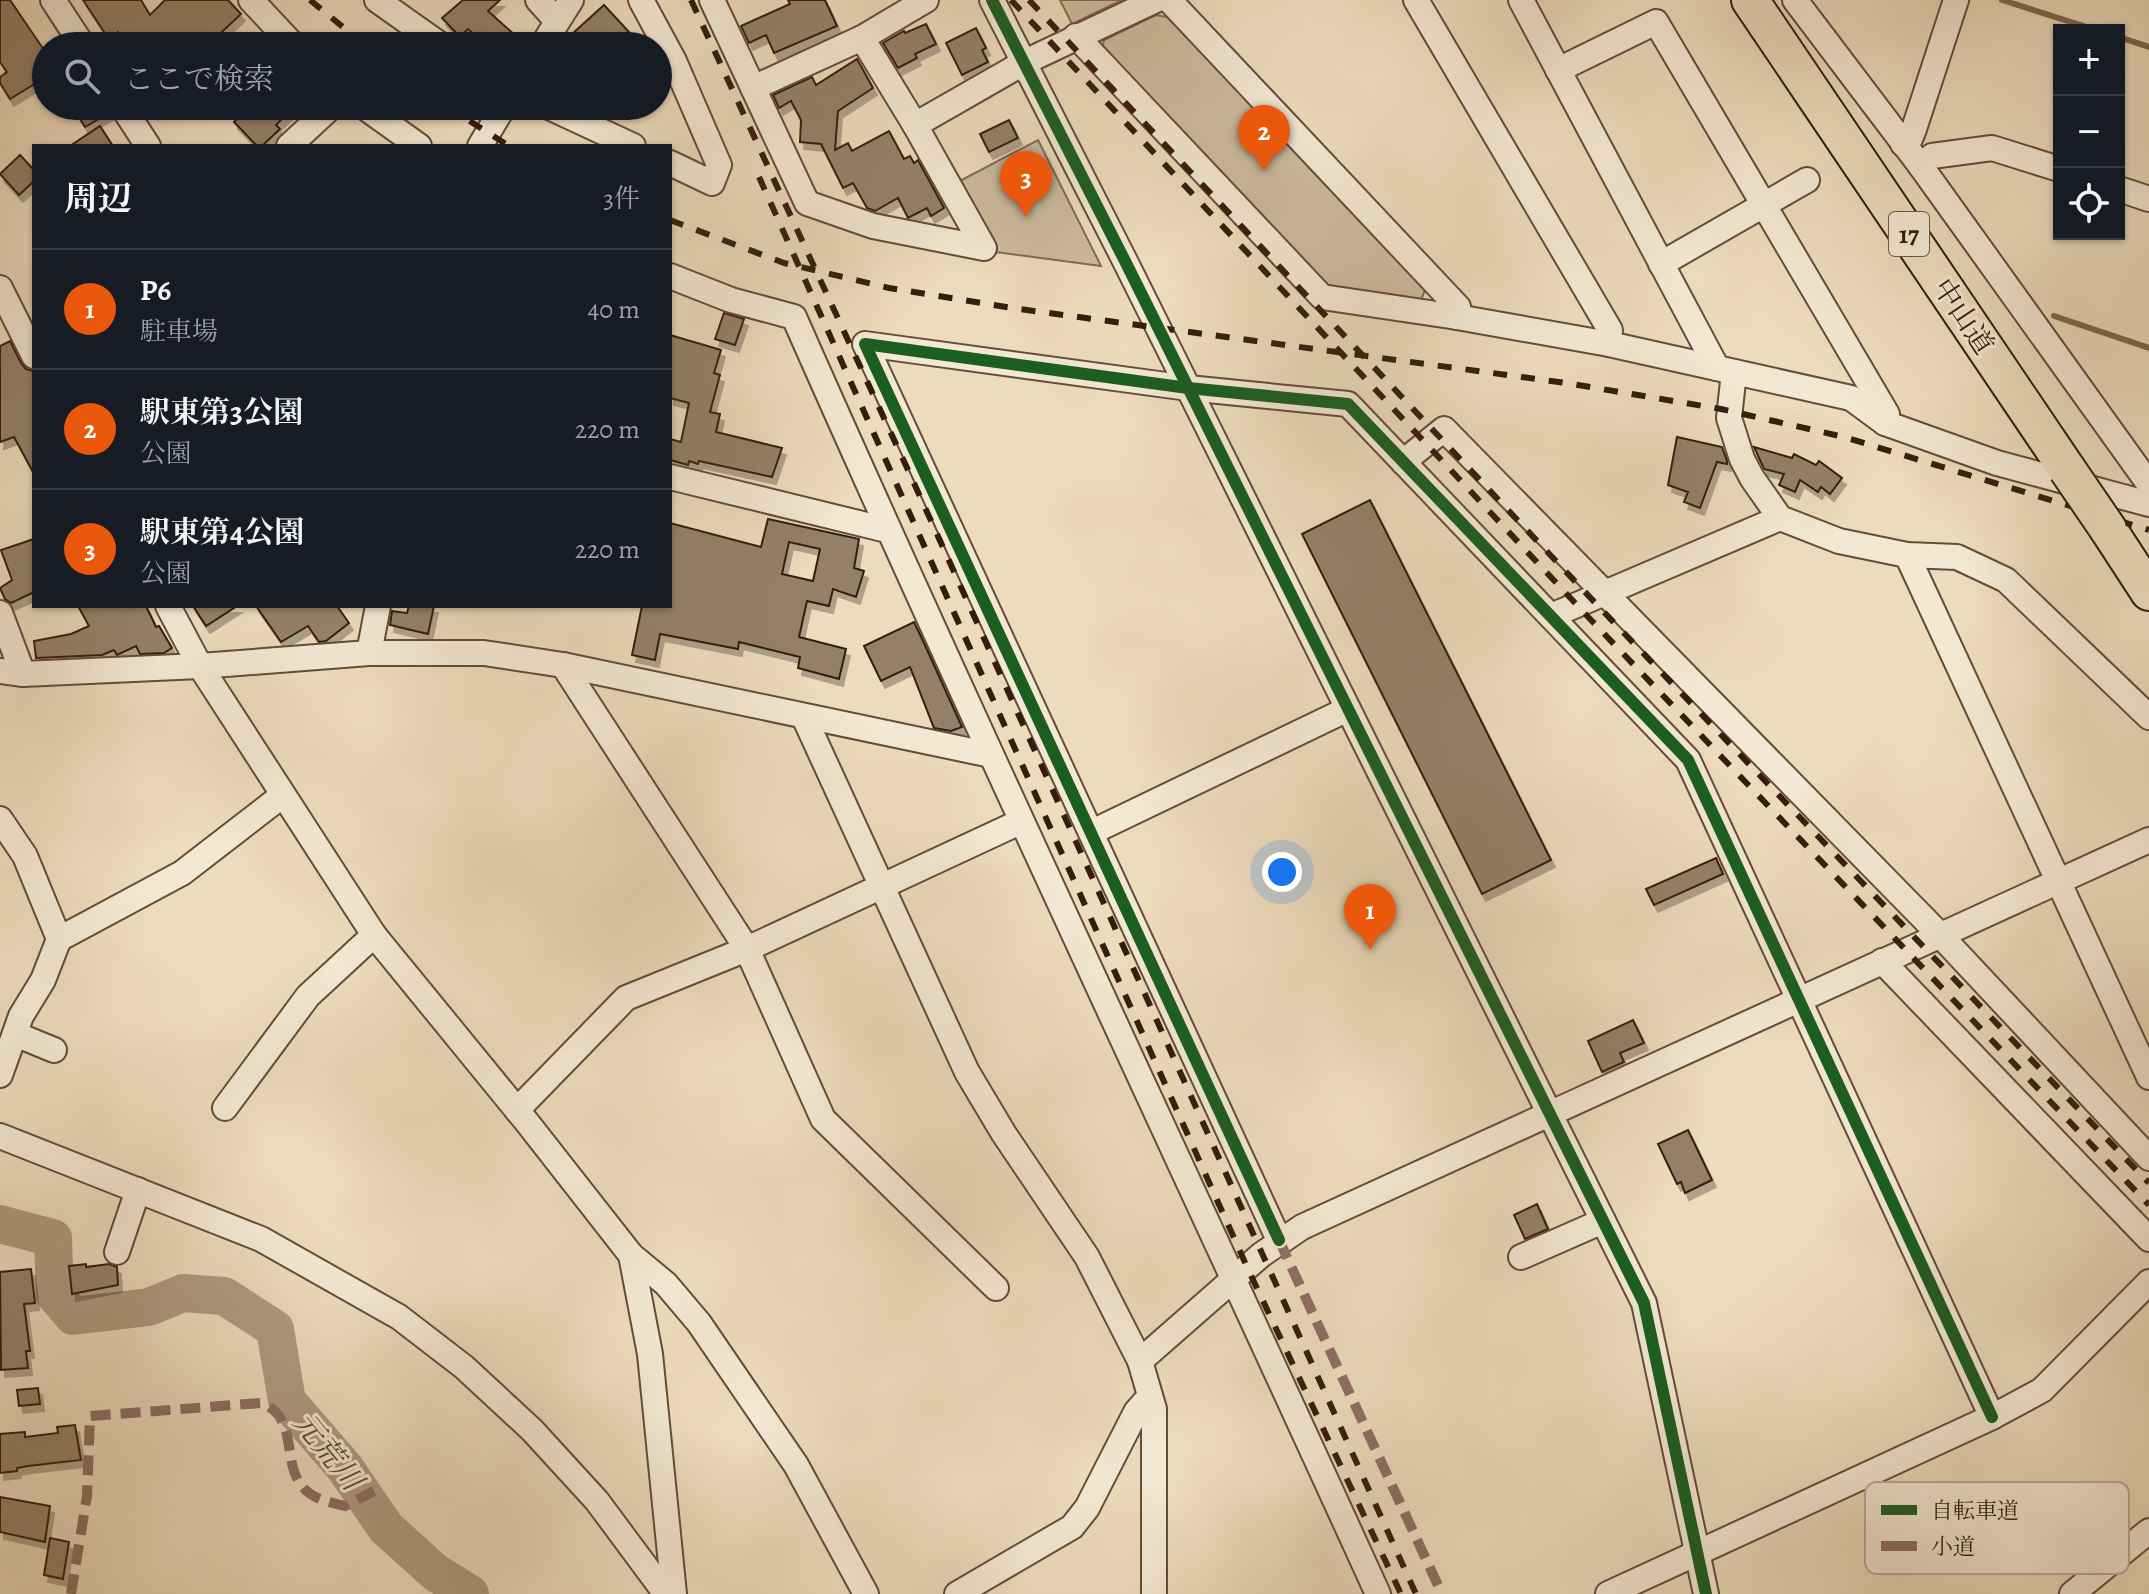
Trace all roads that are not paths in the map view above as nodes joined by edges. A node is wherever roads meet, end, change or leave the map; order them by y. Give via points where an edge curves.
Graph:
1 (53, 0) edge
2 (251, 0) edge
3 (377, 0) edge
4 (538, 0) edge
5 (571, 0) edge
6 (641, 0) edge
7 (712, 0) edge
8 (926, 0) edge
9 (992, 0) edge
10 (1156, 0) edge
11 (1169, 0) edge
12 (1416, 0) edge
13 (1521, 0) edge
14 (1750, 0) edge
15 (1795, 0) edge
16 (1956, 0) edge
17 (557, 21) junction
18 (74, 32) edge
19 (281, 32) edge
20 (422, 32) edge
21 (550, 32) edge
22 (658, 32) edge
23 (1076, 36) junction
24 (862, 38) junction
25 (672, 57) edge
26 (1025, 62) junction
27 (1558, 70) junction
28 (753, 88) junction
29 (131, 120) edge
30 (317, 120) edge
31 (383, 120) edge
32 (496, 120) edge
33 (577, 120) edge
34 (915, 125) junction
35 (147, 144) edge
36 (291, 144) edge
37 (416, 144) edge
38 (481, 144) edge
39 (629, 144) edge
40 (1903, 144) junction
41 (672, 164) edge
42 (1920, 165) junction
43 (2056, 168) edge
44 (1807, 180) dead end
45 (2125, 191) edge
46 (2149, 199) edge
47 (1763, 205) junction
48 (1661, 264) junction
49 (672, 277) edge
50 (0, 288) edge
51 (1457, 317) junction
52 (18, 330) edge
53 (1609, 344) junction
54 (32, 353) edge
55 (1726, 370) junction
56 (1188, 388) junction
57 (1885, 423) junction
58 (1403, 462) junction
59 (672, 477) edge
60 (2149, 484) edge
61 (2149, 504) edge
62 (1780, 518) junction
63 (887, 530) junction
64 (1907, 555) junction
65 (1605, 592) junction
66 (2149, 592) edge
67 (169, 608) edge
68 (378, 608) edge
69 (0, 613) edge
70 (1551, 616) junction
71 (369, 653) junction
72 (563, 665) junction
73 (200, 666) junction
74 (12, 673) edge
75 (1348, 709) junction
76 (804, 717) junction
77 (2149, 717) edge
78 (991, 755) junction
79 (283, 795) junction
80 (0, 819) edge
81 (1020, 822) junction
82 (1092, 832) junction
83 (2149, 840) edge
84 (2058, 881) junction
85 (881, 886) junction
86 (374, 935) junction
87 (1940, 935) junction
88 (59, 939) junction
89 (747, 949) junction
90 (1882, 961) junction
91 (1798, 1000) junction
92 (15, 1034) junction
93 (54, 1050) dead end
94 (0, 1075) edge
95 (2149, 1077) edge
96 (225, 1108) dead end
97 (517, 1110) junction
98 (1549, 1114) junction
99 (0, 1136) edge
100 (2149, 1158) edge
101 (138, 1190) junction
102 (1603, 1221) junction
103 (2149, 1239) edge
104 (1279, 1240) junction
105 (117, 1252) dead end
106 (631, 1255) junction
107 (1521, 1257) dead end
108 (1234, 1278) junction
109 (2149, 1282) edge
110 (996, 1288) dead end
111 (1140, 1361) junction
112 (1150, 1396) junction
113 (1992, 1417) junction
114 (2149, 1531) edge
115 (2129, 1547) edge
116 (1697, 1554) junction
117 (2096, 1574) edge
118 (666, 1594) edge
119 (674, 1594) edge
120 (866, 1594) edge
121 (957, 1594) edge
122 (1154, 1594) edge
123 (1378, 1594) edge
124 (1608, 1594) edge
125 (1706, 1594) edge
126 (2072, 1594) edge

1 - 18 street
2 - 19 street
3 - 20 street
4 - 17 street
5 - 17 street
6 - 22 street
7 - 28 street
8 - 24 street
9 - 26 street
10 - 23 street
11 - 51 street via 1458,307
12 - 53 street via 1610,330
13 - 27 street
14 - 66 highway, 中山道 / 17, bridge
15 - 40 street
16 - 40 street via 1914,129
17 - 21 street
23 - 26 street
23 - 51 street via 1322,297
24 - 28 street
24 - 34 street
25 - 41 street via 719,165 712,183
26 - 34 street
26 - 56 street
27 - 47 street via 1656,22
27 - 48 street
28 - 34 street via 807,203 873,226 984,248
29 - 35 street
30 - 36 street
31 - 37 street
32 - 38 street
33 - 39 street
40 - 42 street
42 - 43 street via 1932,156 1992,148
42 - 60 street
44 - 47 street
45 - 46 street
47 - 48 street
47 - 57 street via 1887,414
48 - 55 street
49 - 63 street via 794,317
50 - 52 street
51 - 53 street
52 - 54 street
53 - 55 street
55 - 57 street via 1851,398
55 - 62 street via 1729,418 1742,459
56 - 58 street via 1348,404
56 - 75 street
56 - 82 street via 865,344
57 - 61 street via 1997,463
58 - 65 street via 1444,429
58 - 70 street
59 - 63 street
62 - 64 street via 1839,541
62 - 65 street
63 - 78 street
64 - 77 street via 1957,557 2006,580
64 - 84 street
65 - 70 street
65 - 87 street
67 - 73 street
68 - 71 street
69 - 74 street
70 - 91 street via 1688,760
71 - 72 street via 484,653
71 - 73 street
72 - 76 street
72 - 89 street
73 - 74 street
73 - 79 street
75 - 82 street
75 - 98 street
76 - 78 street
76 - 85 street
78 - 81 street
79 - 86 street
79 - 88 street via 182,873
80 - 88 street via 25,856
81 - 85 street
81 - 108 street
82 - 104 street
83 - 84 street
84 - 87 street
84 - 95 street
85 - 89 street
85 - 111 street via 967,1072 1087,1257
86 - 96 street via 308,996
86 - 97 street
87 - 90 street
87 - 100 street
88 - 92 street
89 - 97 street via 626,998
89 - 110 street via 823,1119
90 - 91 street
90 - 103 street
91 - 98 street
91 - 113 street
92 - 93 street
92 - 94 street
97 - 106 street
98 - 102 street
98 - 104 street
99 - 101 street
101 - 105 street
101 - 118 street via 261,1239 399,1317 532,1430 597,1501
102 - 107 street
102 - 116 street via 1644,1303
104 - 108 street
106 - 119 street via 650,1354
106 - 120 street via 666,1284 699,1323 796,1465
108 - 111 street
108 - 123 street
109 - 113 street via 2042,1390
111 - 112 street
112 - 121 street via 1072,1527
112 - 122 street
113 - 116 street
114 - 115 street
116 - 124 street
116 - 125 street
117 - 126 street

